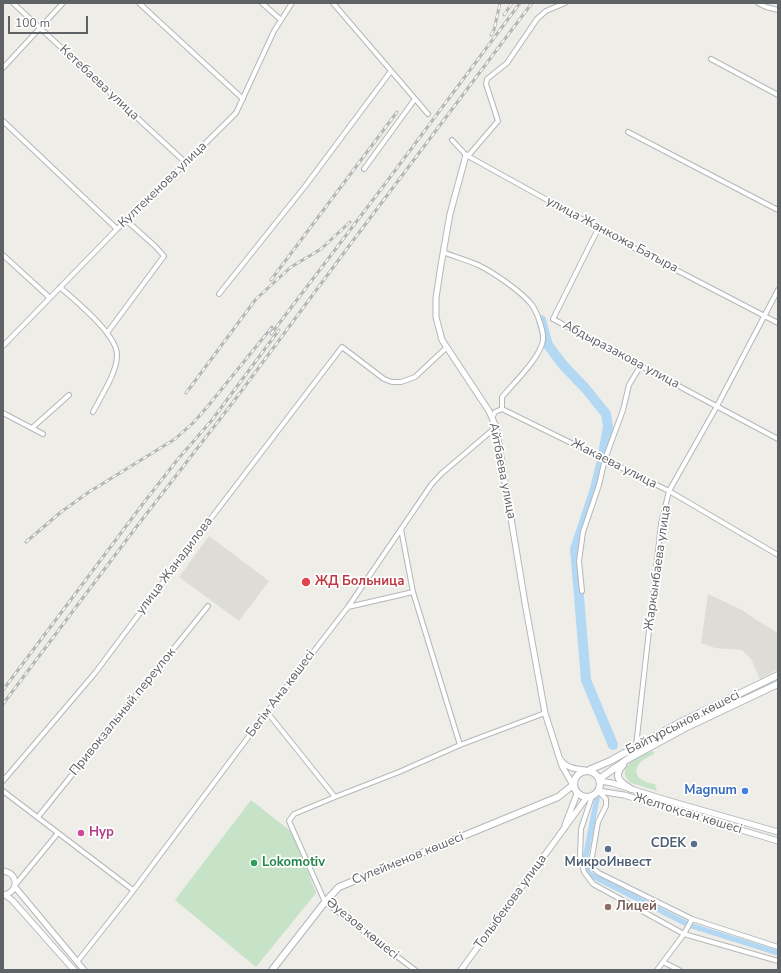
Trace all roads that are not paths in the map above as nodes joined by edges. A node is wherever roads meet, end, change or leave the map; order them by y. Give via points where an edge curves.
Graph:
1 (13, 3) edge
2 (63, 3) edge
3 (139, 3) edge
4 (262, 3) edge
5 (292, 3) edge
6 (333, 3) edge
7 (565, 3) edge
8 (758, 3) edge
9 (778, 10) edge
10 (281, 20) junction
11 (40, 28) junction
12 (711, 59) dead end
13 (3, 68) edge
14 (391, 71) junction
15 (778, 95) edge
16 (243, 99) junction
17 (415, 99) junction
18 (428, 114) dead end
19 (3, 121) edge
20 (628, 132) dead end
21 (452, 140) dead end
22 (467, 156) junction
23 (186, 163) junction
24 (364, 170) dead end
25 (778, 210) edge
26 (127, 221) junction
27 (117, 229) junction
28 (598, 229) junction
29 (443, 252) junction
30 (3, 255) edge
31 (60, 287) junction
32 (778, 290) edge
33 (219, 294) dead end
34 (50, 298) junction
35 (765, 316) junction
36 (778, 323) edge
37 (107, 333) junction
38 (3, 346) edge
39 (447, 347) junction
40 (641, 366) junction
41 (69, 395) dead end
42 (717, 406) junction
43 (502, 409) junction
44 (93, 412) dead end
45 (3, 413) edge
46 (492, 418) junction
47 (496, 427) junction
48 (32, 428) junction
49 (43, 434) dead end
50 (778, 439) edge
51 (605, 459) junction
52 (669, 491) junction
53 (401, 528) junction
54 (778, 555) edge
55 (413, 592) junction
56 (582, 592) dead end
57 (208, 606) dead end
58 (348, 607) junction
59 (778, 675) edge
60 (778, 684) edge
61 (267, 712) junction
62 (545, 713) junction
63 (460, 745) junction
64 (636, 746) junction
65 (558, 754) junction
66 (636, 754) junction
67 (628, 759) junction
68 (587, 770) junction
69 (600, 780) junction
70 (3, 781) edge
71 (573, 785) junction
72 (632, 789) junction
73 (3, 791) edge
74 (598, 791) junction
75 (577, 794) junction
76 (335, 796) junction
77 (589, 797) junction
78 (38, 818) junction
79 (778, 832) edge
80 (58, 833) junction
81 (562, 834) junction
82 (778, 841) edge
83 (3, 870) edge
84 (15, 885) junction
85 (134, 890) junction
86 (4, 895) edge
87 (325, 902) junction
88 (692, 919) junction
89 (684, 934) junction
90 (778, 947) edge
91 (778, 961) edge
92 (77, 962) junction
93 (663, 962) junction
94 (73, 969) edge
95 (84, 970) edge
96 (272, 970) edge
97 (415, 970) edge
98 (461, 970) edge
99 (657, 970) edge
100 (679, 970) edge

1 - 11 street, Кетебаева улица
2 - 11 street
3 - 16 street
4 - 10 street
5 - 10 street, Култекенова улица
6 - 14 street
7 - 22 street via 546,10 507,63 487,79 486,84 498,121
8 - 9 street
10 - 16 street, Култекенова улица via 252,75
11 - 13 street
11 - 23 street, Кетебаева улица
12 - 15 street
14 - 17 street
14 - 33 street via 306,185
16 - 23 street, Култекенова улица via 236,113
17 - 18 street
17 - 24 street
19 - 27 street
20 - 25 street
21 - 22 street, улица Жанкожа Батыра
22 - 28 street, улица Жанкожа Батыра
22 - 29 street, Айтбаева улица via 450,214
23 - 26 street, Култекенова улица
26 - 27 street, Култекенова улица
26 - 37 street via 164,256
27 - 31 street, Култекенова улица
28 - 35 street, улица Жанкожа Батыра
28 - 40 street, Абдыразакова улица via 553,319
29 - 39 street, Айтбаева улица via 435,308 440,334
29 - 43 street via 479,266 508,283 532,305 540,323 543,340 536,356 502,397
30 - 34 street
31 - 34 street, Култекенова улица
31 - 37 street
32 - 35 street, Жаркынбаева улица
34 - 38 street, Култекенова улица
35 - 36 street, улица Жанкожа Батыра
35 - 42 street, Жаркынбаева улица
37 - 44 street via 115,344 117,355 113,373
39 - 46 street, Айтбаева улица
39 - 70 street, улица Жанадилова via 415,377 401,382 392,382 384,378 342,347 95,673
40 - 42 street, Абдыразакова улица
40 - 51 street via 629,385 623,410
41 - 48 street
42 - 50 street, Абдыразакова улица
42 - 52 street, Жаркынбаева улица
43 - 46 street via 495,412
43 - 51 street, Жакаева улица
45 - 48 street
46 - 47 street, Айтбаева улица
47 - 53 street, Бегім Ана көшесі via 430,485
47 - 62 street, Айтбаева улица via 524,603
48 - 49 street
51 - 52 street, Жакаева улица
51 - 56 street via 583,532 579,561
52 - 54 street, Жакаева улица
52 - 64 street, Жаркынбаева улица via 661,524
53 - 55 street
53 - 58 street, Бегім Ана көшесі
55 - 58 street
55 - 63 street
57 - 78 street, Привокзальный переулок
58 - 61 street, Бегім Ана көшесі
59 - 64 main road, Байтұрсынов көшесі
60 - 66 main road, Байтұрсынов көшесі
61 - 76 street
61 - 85 street, Бегім Ана көшесі
62 - 63 street
62 - 65 street, Айтбаева улица
63 - 76 street
64 - 66 street, Жаркынбаева улица
64 - 68 main road, Байтұрсынов көшесі
65 - 68 street via 569,767
65 - 71 street, Айтбаева улица
66 - 67 main road, Байтұрсынов көшесі
67 - 69 main road, Байтұрсынов көшесі
67 - 72 main road via 619,770 618,777
68 - 69 main road via 595,773
68 - 71 main road via 577,774
69 - 72 street, Желтоқсан көшесі
69 - 74 main road
71 - 75 main road
71 - 87 main road, Сүлейменов көшесі via 558,797 339,887
72 - 79 street, Желтоқсан көшесі
73 - 78 street
74 - 77 main road
74 - 82 street, Желтоқсан көшесі via 624,795
74 - 88 street via 606,799 606,806 598,822 591,863 594,869
75 - 77 main road
75 - 81 street
76 - 87 street, Әуезов көшесі via 294,814 289,821
77 - 81 street
77 - 89 street via 581,829 580,858 584,872 593,884
78 - 80 street
80 - 84 street
80 - 85 street
81 - 98 street, Толыбекова улица
83 - 84 street via 13,875
84 - 86 street via 10,894
84 - 92 street
85 - 92 street, Бегім Ана көшесі
86 - 94 street via 12,900
87 - 96 main road, Сүлейменов көшесі
87 - 97 street, Әуезов көшесі
88 - 89 street
88 - 90 street
89 - 91 street
89 - 93 street
92 - 94 street, Бегім Ана көшесі
92 - 95 street
93 - 99 street
93 - 100 street

